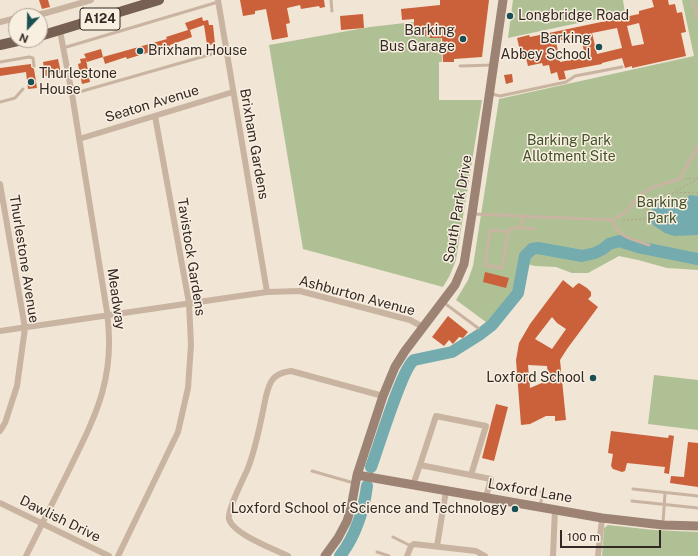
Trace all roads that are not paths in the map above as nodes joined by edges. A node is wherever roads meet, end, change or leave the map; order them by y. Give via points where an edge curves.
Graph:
1 (91, 0) edge
2 (158, 0) edge
3 (331, 0) edge
4 (503, 0) edge
5 (692, 0) edge
6 (218, 1) edge
7 (332, 11) dead end
8 (48, 12) edge
9 (698, 19) edge
10 (60, 31) junction
11 (48, 34) edge
12 (63, 48) junction
13 (226, 50) junction
14 (0, 62) edge
15 (494, 65) junction
16 (34, 66) dead end
17 (460, 66) dead end
18 (622, 67) dead end
19 (23, 89) dead end
20 (233, 92) junction
21 (72, 94) junction
22 (490, 94) junction
23 (0, 102) edge
24 (155, 116) junction
25 (79, 139) junction
26 (698, 146) edge
27 (0, 184) edge
28 (472, 214) junction
29 (523, 216) junction
30 (612, 220) junction
31 (522, 228) junction
32 (534, 229) dead end
33 (508, 232) junction
34 (649, 245) dead end
35 (267, 292) junction
36 (443, 302) junction
37 (189, 303) junction
38 (108, 315) junction
39 (423, 327) junction
40 (25, 328) junction
41 (478, 328) dead end
42 (0, 332) edge
43 (383, 396) junction
44 (0, 431) edge
45 (420, 465) junction
46 (312, 471) dead end
47 (471, 475) junction
48 (356, 479) junction
49 (414, 485) junction
50 (633, 489) dead end
51 (446, 490) junction
52 (541, 492) dead end
53 (665, 493) junction
54 (698, 496) edge
55 (486, 497) junction
56 (632, 501) dead end
57 (0, 503) edge
58 (664, 504) junction
59 (540, 506) junction
60 (698, 508) edge
61 (555, 509) junction
62 (602, 518) junction
63 (42, 523) junction
64 (663, 525) junction
65 (698, 526) edge
66 (393, 537) dead end
67 (411, 546) junction
68 (437, 546) junction
69 (377, 552) dead end
70 (26, 556) edge
71 (109, 556) edge
72 (118, 556) edge
73 (288, 556) edge
74 (325, 556) edge
75 (389, 556) edge
76 (407, 556) edge
77 (485, 556) edge
78 (553, 556) edge
79 (598, 556) edge

1 - 8 street
2 - 10 main road, A124
3 - 7 lane
4 - 15 street, South Park Drive
5 - 9 lane
6 - 12 lane
6 - 13 street, Brixham Gardens
10 - 11 main road, A124
10 - 12 street, Meadway
12 - 21 street, Meadway
13 - 20 street, Brixham Gardens
13 - 21 lane
14 - 16 lane via 29,57 33,58
15 - 17 lane
15 - 22 street, South Park Drive
18 - 22 lane via 575,76 566,82 521,92 500,96
19 - 23 lane via 14,98
20 - 24 street, Seaton Avenue
20 - 35 street, Brixham Gardens
21 - 25 street, Meadway
22 - 28 street, South Park Drive
24 - 25 street, Seaton Avenue
24 - 37 street, Tavistock Gardens
25 - 38 street, Meadway
26 - 30 lane via 679,179 651,188 640,195 626,212
27 - 40 street, Thurlestone Avenue
28 - 29 lane
28 - 36 street, South Park Drive via 460,274
29 - 30 lane
29 - 31 lane
30 - 34 lane via 615,229 627,237
31 - 32 lane
31 - 33 lane via 510,229
33 - 33 lane via 502,268 485,265 490,230
35 - 37 street, Ashburton Avenue
35 - 39 street, Ashburton Avenue via 300,291 410,320
36 - 39 street, South Park Drive
36 - 41 lane
37 - 38 street, Ashburton Avenue
37 - 72 street, Tavistock Gardens via 191,345 188,388 178,432
38 - 40 street, Ashburton Avenue
38 - 63 street, Meadway via 109,362 101,400
39 - 43 street, South Park Drive via 394,367
40 - 42 street, Ashburton Avenue
40 - 44 street, Thurlestone Avenue via 17,386
43 - 48 street, South Park Drive
43 - 73 street via 291,371 277,374 272,380 257,437 229,519 234,528 243,535
45 - 47 street
45 - 47 street via 436,416 486,426
45 - 49 street
46 - 48 lane
47 - 55 street via 491,478
48 - 49 street, Loxford Lane via 369,477
48 - 74 street, South Park Drive via 347,521
49 - 51 street, Loxford Lane
50 - 53 lane
51 - 55 street, Loxford Lane
51 - 68 street
52 - 59 lane
53 - 54 lane
53 - 58 lane
55 - 59 street, Loxford Lane
56 - 58 lane
57 - 63 street, Dawlish Drive
58 - 60 lane
58 - 64 lane
59 - 61 street, Loxford Lane
61 - 62 street, Loxford Lane
61 - 78 street
62 - 64 street, Loxford Lane
62 - 79 street
63 - 70 street, Meadway
63 - 71 street, Dawlish Drive
64 - 65 street, Loxford Lane
66 - 67 lane
67 - 68 street
67 - 76 street
68 - 77 street via 476,552
69 - 75 lane

